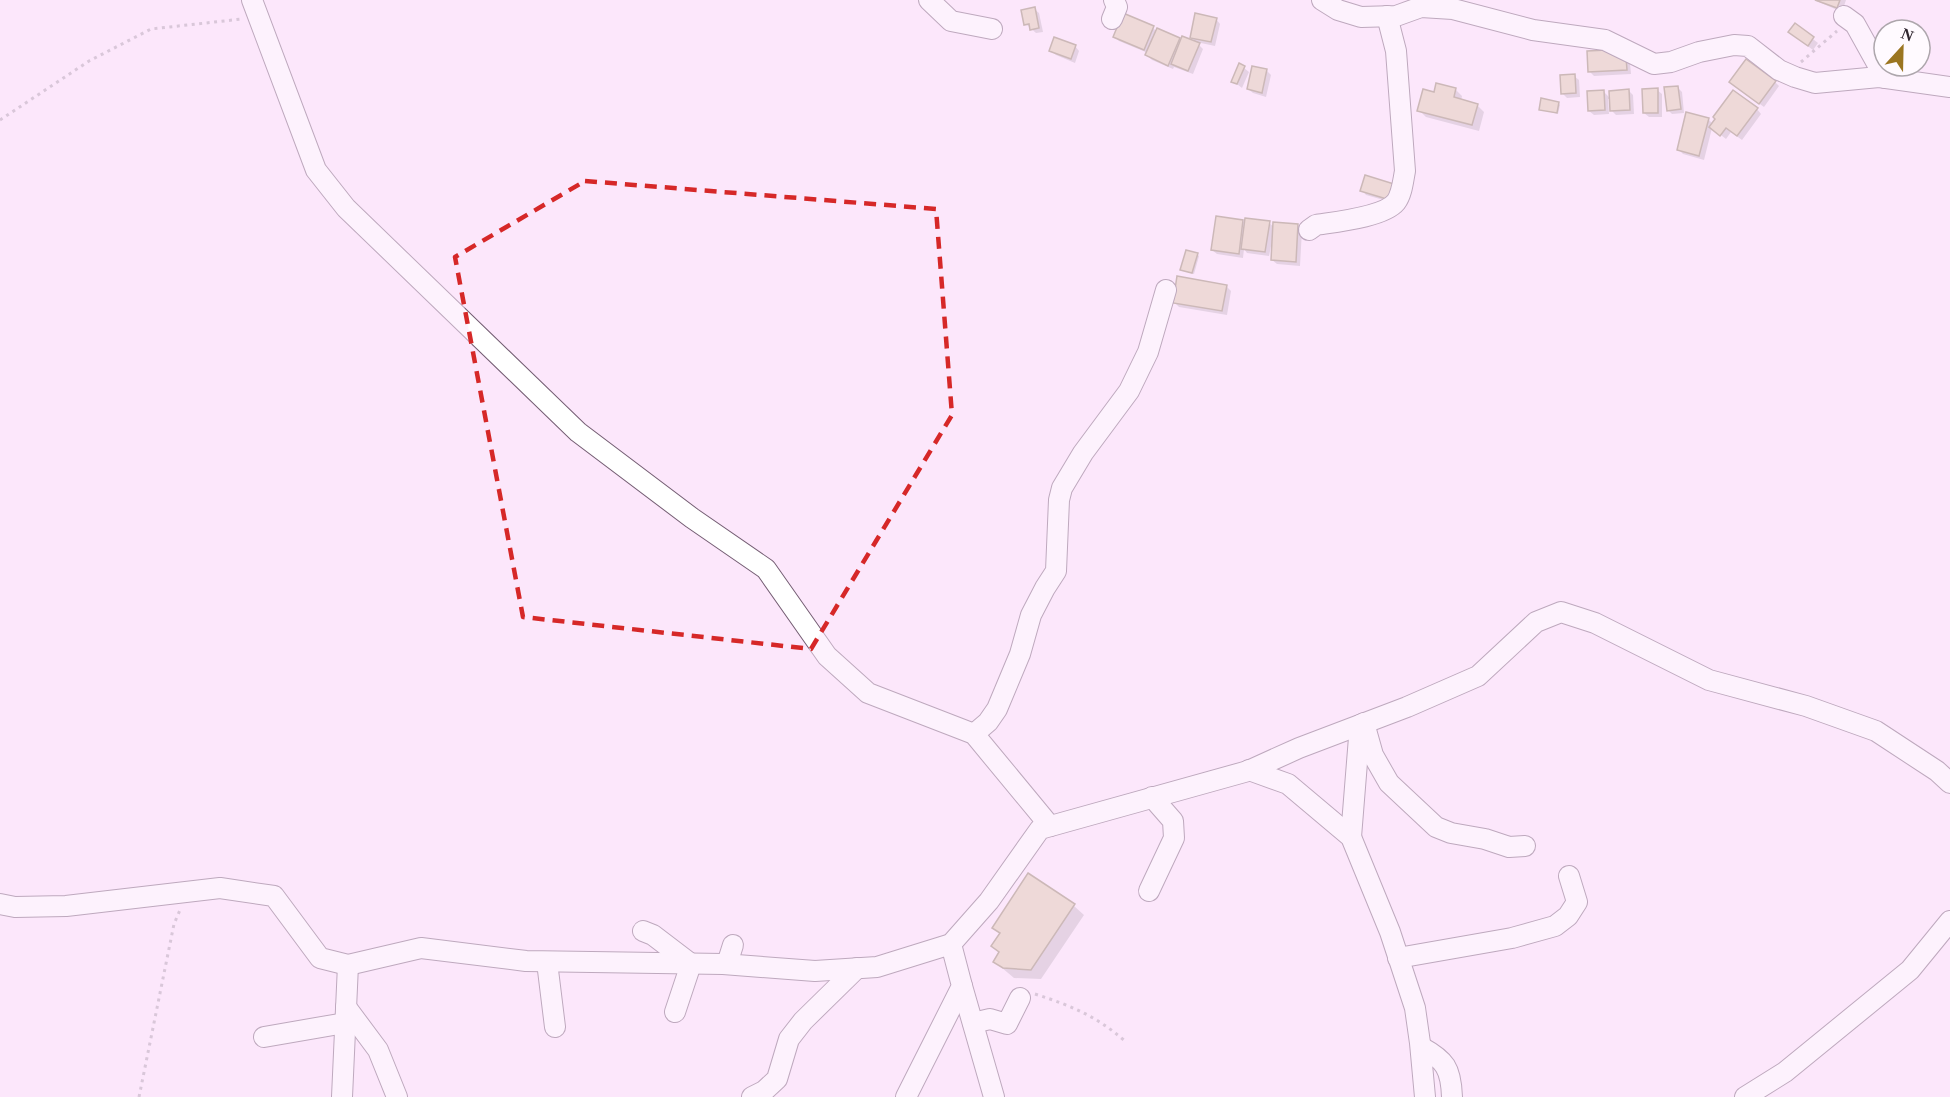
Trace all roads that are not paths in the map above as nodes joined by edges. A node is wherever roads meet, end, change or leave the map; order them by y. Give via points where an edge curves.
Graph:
1 (929, 0) edge
2 (1322, 0) edge
3 (255, 8) edge
4 (1387, 16) junction
5 (1844, 16) road end
6 (992, 29) dead end
7 (1872, 55) edge
8 (1885, 78) joint
9 (1950, 87) edge
10 (1309, 230) dead end
11 (1166, 290) dead end
12 (1362, 724) junction
13 (974, 734) junction
14 (1249, 770) junction
15 (1950, 783) edge
16 (1152, 797) junction
17 (1050, 826) junction
18 (1351, 837) junction
19 (1525, 846) dead end
20 (1569, 876) dead end
21 (1149, 891) dead end
22 (0, 904) edge
23 (1950, 921) edge
24 (643, 931) dead end
25 (951, 944) junction
26 (733, 945) dead end
27 (1398, 957) junction
28 (547, 962) junction
29 (691, 964) junction
30 (727, 964) junction
31 (348, 965) junction
32 (857, 968) junction
33 (962, 986) junction
34 (1020, 998) road end
35 (675, 1012) dead end
36 (346, 1015) junction
37 (973, 1023) junction
38 (555, 1027) dead end
39 (264, 1037) dead end
40 (1421, 1047) junction
41 (342, 1097) edge
42 (397, 1097) edge
43 (752, 1097) edge
44 (906, 1097) edge
45 (994, 1097) edge
46 (1425, 1097) edge
47 (1452, 1097) edge
48 (1745, 1097) edge

1 - 6 street via 951,21
2 - 4 street via 1361,17
3 - 13 street via 316,170 346,208 578,432 766,569 827,657 868,693
4 - 8 street via 1422,7 1453,9 1533,30 1605,40 1654,64 1734,45 1748,46 1782,80
4 - 10 street via 1396,51 1405,171 1401,189 1396,202 1384,212 1316,225
5 - 7 street via 1855,24
8 - 9 street
11 - 13 street via 1148,352 1129,391 1062,488 1056,572 1031,615 997,709
12 - 14 street
12 - 15 street via 1478,676 1536,621 1561,612 1595,623 1709,680 1806,706 1876,731
12 - 18 street
12 - 19 street via 1389,783 1436,827 1509,847
13 - 17 street
14 - 16 street
14 - 18 street via 1288,784
16 - 17 street
16 - 21 street via 1173,820 1174,838
17 - 25 street via 1040,829 989,901
18 - 27 street
20 - 27 street via 1577,902 1555,926 1512,938
22 - 31 street via 66,906 220,888 274,896 320,957
23 - 48 street via 1910,970 1785,1072
24 - 29 street
25 - 32 street via 877,967
25 - 33 street
26 - 30 street
27 - 40 street via 1415,1008
28 - 29 street
28 - 31 street via 421,948
28 - 38 street
29 - 30 street
29 - 35 street
30 - 32 street via 815,971
31 - 36 street
32 - 43 street via 803,1021 789,1039 777,1079
33 - 37 street
33 - 44 street
34 - 37 street via 1007,1024 990,1019
36 - 39 street
36 - 41 street
36 - 42 street via 378,1050
37 - 45 street
40 - 46 street
40 - 47 street via 1440,1058 1451,1078

